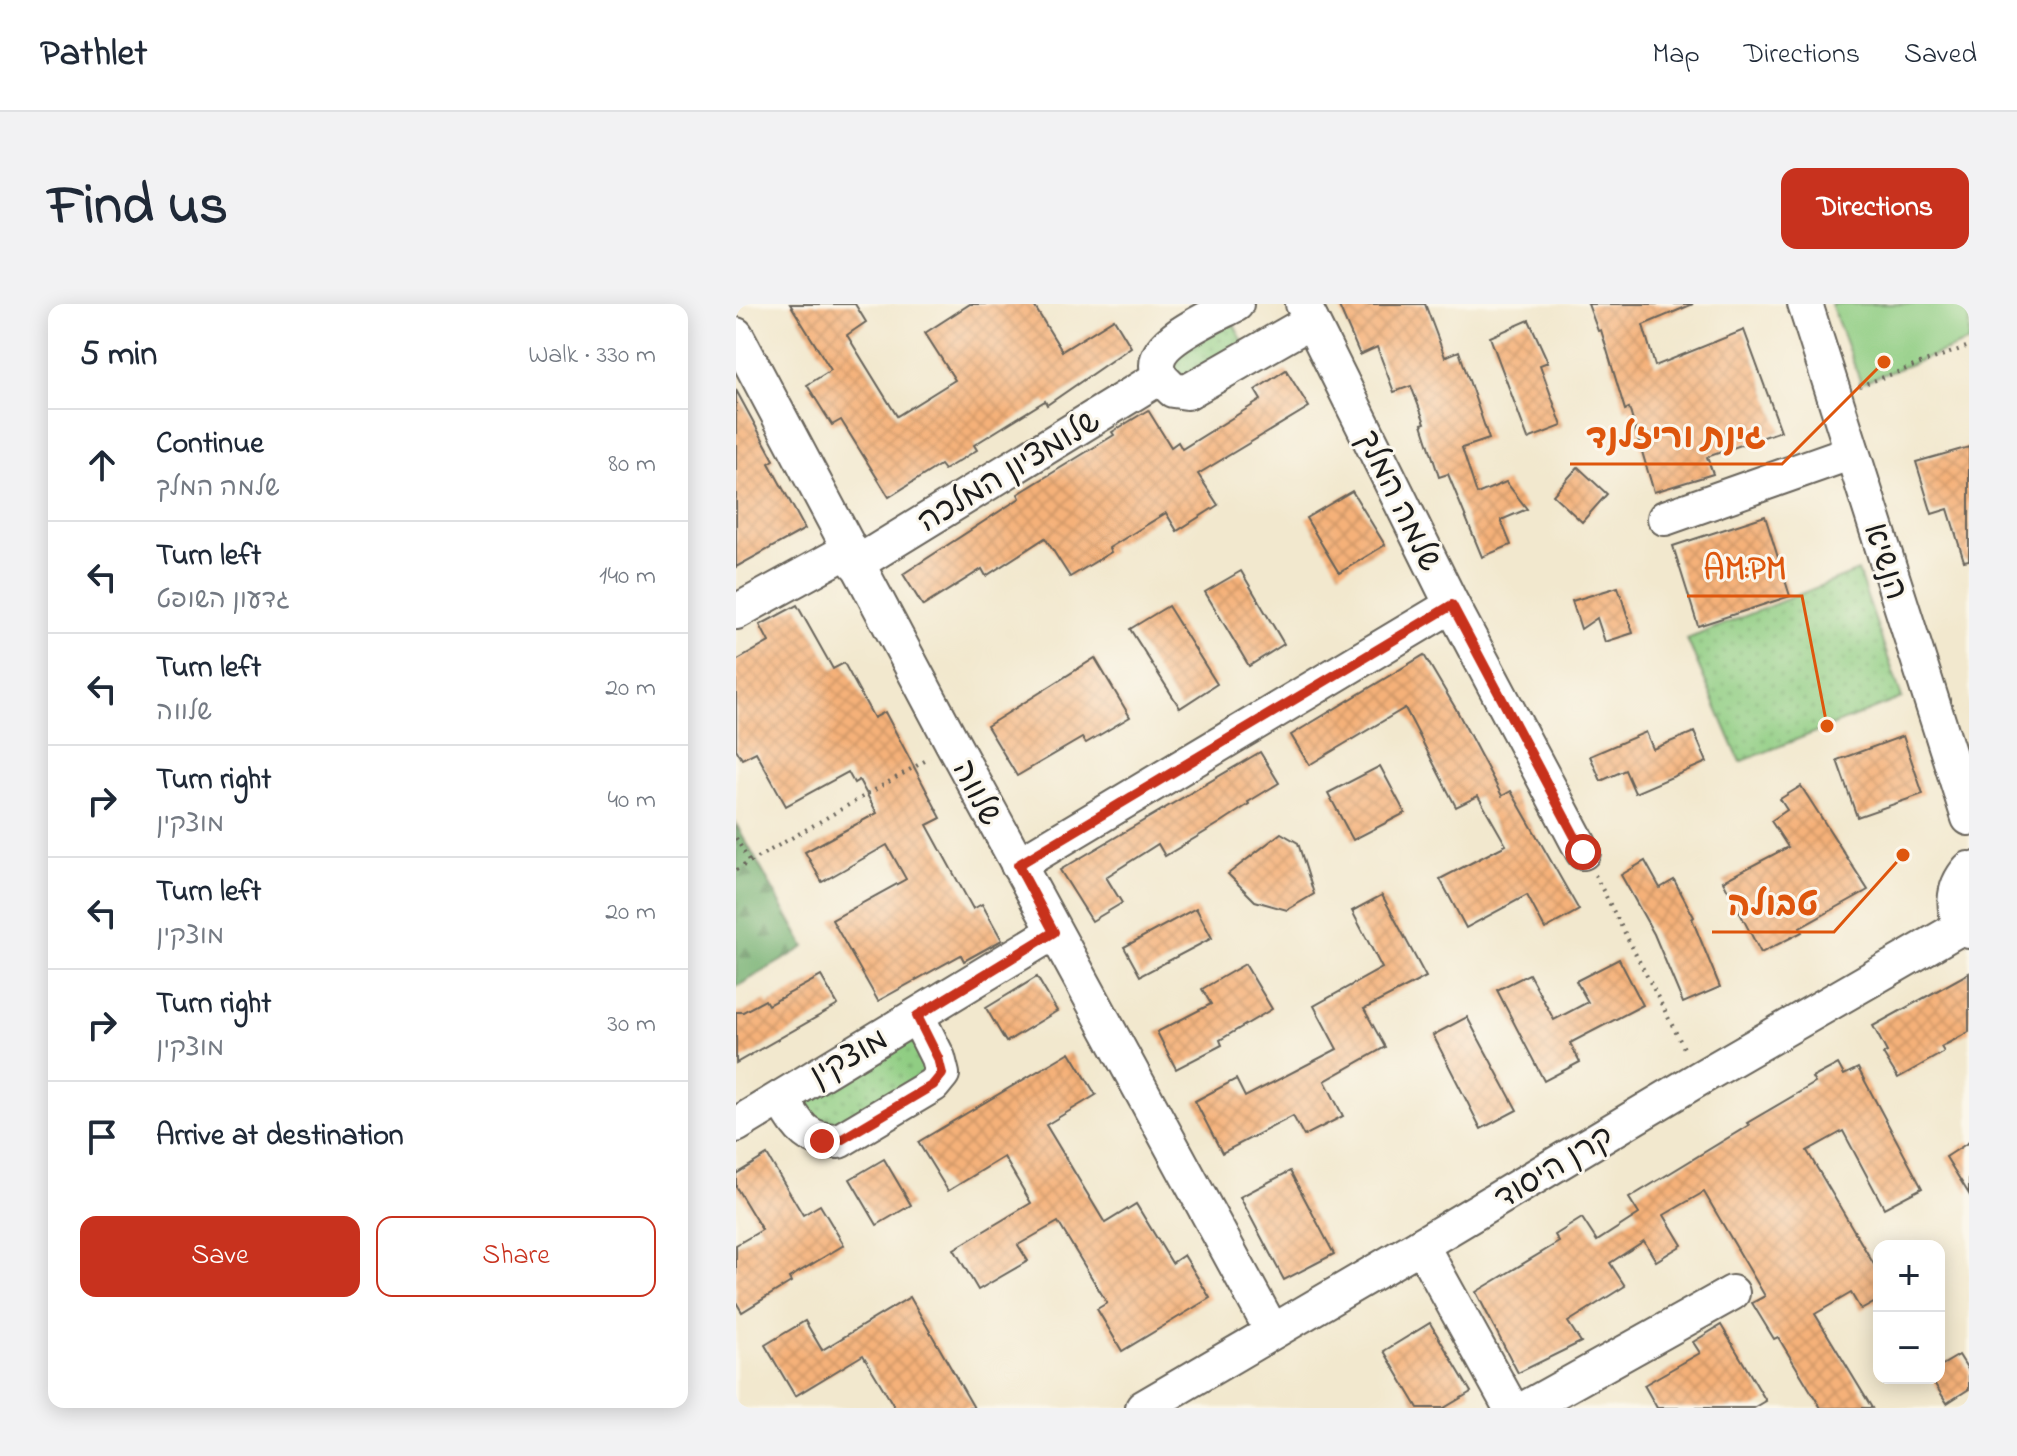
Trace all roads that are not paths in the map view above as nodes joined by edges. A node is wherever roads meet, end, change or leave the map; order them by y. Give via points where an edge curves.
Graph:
1 (1236, 304) edge
2 (1805, 304) edge
3 (1307, 313) edge
4 (736, 335) edge
5 (1160, 377) junction
6 (1852, 452) junction
7 (1665, 518) dead end
8 (852, 557) junction
9 (1452, 605) junction
10 (736, 612) edge
11 (1969, 818) edge
12 (1583, 852) road end
13 (1018, 865) junction
14 (1969, 869) edge
15 (1966, 928) edge
16 (1054, 932) junction
17 (917, 1016) junction
18 (781, 1098) junction
19 (736, 1125) edge
20 (1421, 1245) junction
21 (1732, 1293) dead end
22 (1272, 1331) junction
23 (1143, 1408) edge
24 (1511, 1408) edge
25 (1526, 1408) edge

1 - 5 street via 1162,350
2 - 6 street, הנשיא
3 - 5 street via 1187,392 1173,390
3 - 9 street, שלמה המלך
4 - 8 street, שלווה
5 - 8 street, שלומציון המלכה
6 - 7 street
6 - 11 street, הנשיא
8 - 10 street, שלומציון המלכה
8 - 13 street, שלווה
9 - 12 street, שלמה המלך
9 - 13 street
13 - 16 street, שלווה
14 - 15 street via 1955,892 1955,907
15 - 20 street, קרן היסוד via 1700,1078
16 - 17 street, מוצקין
16 - 22 street, שלווה
17 - 18 street, מוצקין
17 - 18 street, מוצקין via 942,1074 933,1085 839,1141 809,1135
18 - 19 street, מוצקין
20 - 22 street, קרן היסוד
20 - 24 street
21 - 25 street
22 - 23 street, קרן היסוד

